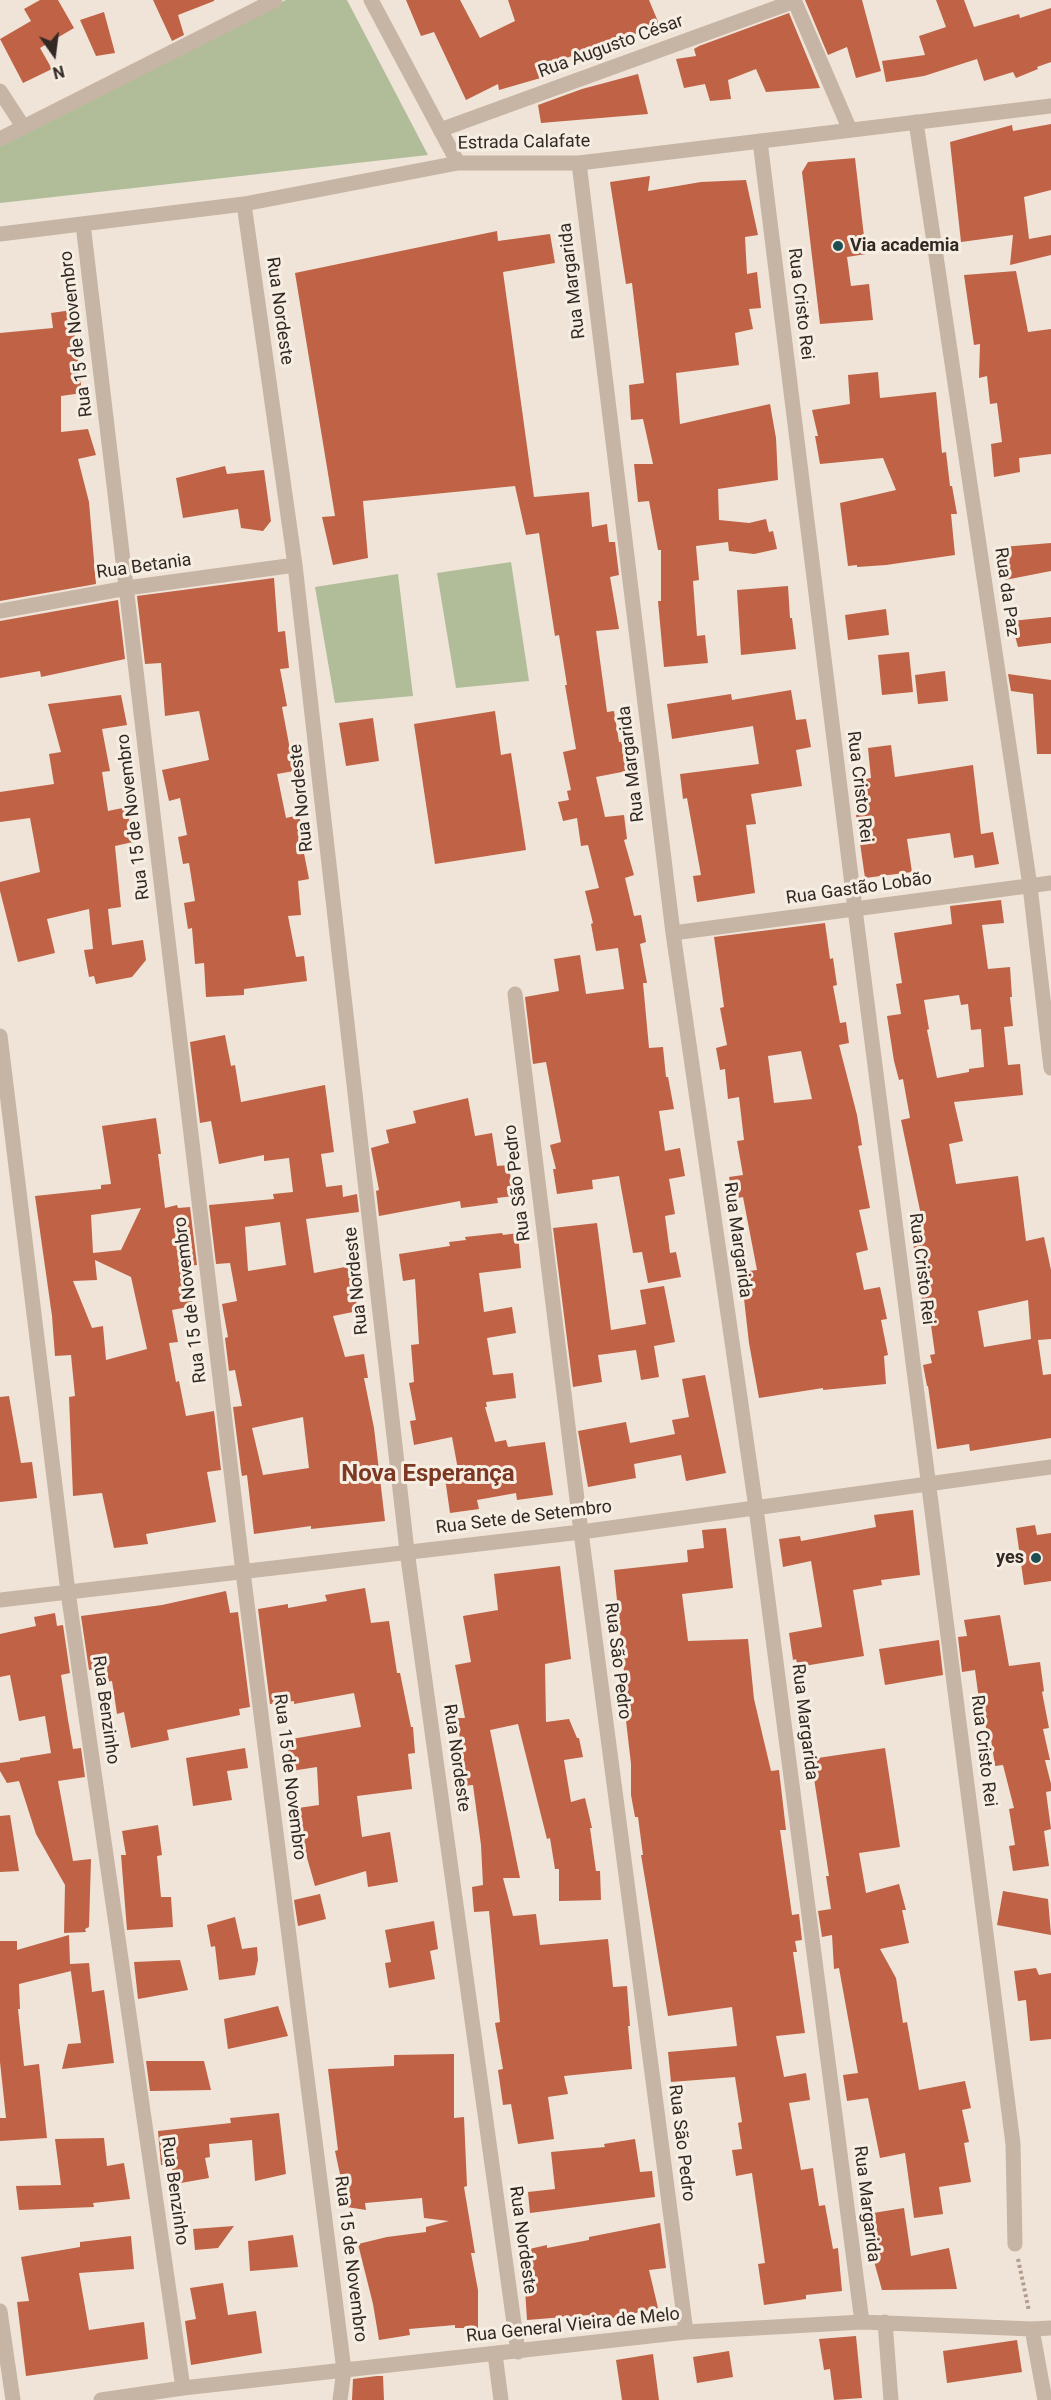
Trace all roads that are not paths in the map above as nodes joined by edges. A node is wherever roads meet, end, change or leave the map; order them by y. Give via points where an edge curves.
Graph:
1 (275, 0) edge
2 (371, 0) edge
3 (794, 0) edge
4 (0, 91) edge
5 (1051, 106) edge
6 (916, 122) junction
7 (24, 128) junction
8 (440, 130) junction
9 (850, 130) junction
10 (0, 139) edge
11 (760, 141) junction
12 (458, 163) junction
13 (579, 163) junction
14 (244, 204) junction
15 (83, 224) junction
16 (0, 234) edge
17 (295, 565) junction
18 (127, 588) junction
19 (0, 611) edge
20 (1051, 883) edge
21 (1030, 886) junction
22 (855, 909) junction
23 (673, 933) junction
24 (515, 994) dead end
25 (0, 1036) edge
26 (1051, 1068) edge
27 (1051, 1467) edge
28 (930, 1482) junction
29 (756, 1508) junction
30 (581, 1532) junction
31 (407, 1551) junction
32 (243, 1572) junction
33 (68, 1592) junction
34 (0, 1600) edge
35 (1015, 2244) road end
36 (0, 2311) edge
37 (862, 2322) junction
38 (885, 2322) junction
39 (1051, 2328) edge
40 (1032, 2329) junction
41 (686, 2332) junction
42 (518, 2352) junction
43 (495, 2354) junction
44 (344, 2370) junction
45 (183, 2388) junction
46 (13, 2400) edge
47 (101, 2400) edge
48 (340, 2400) edge
49 (501, 2400) edge
50 (891, 2400) edge
51 (1045, 2400) edge

1 - 7 street
2 - 8 street
3 - 8 street, Rua Augusto César
3 - 9 street
4 - 7 street
5 - 6 street, Estrada Calafate
6 - 9 street, Estrada Calafate
6 - 21 street, Rua da Paz
7 - 10 street
8 - 12 street
9 - 11 street, Estrada Calafate
11 - 13 street, Estrada Calafate
11 - 22 street, Rua Cristo Rei
12 - 13 street, Estrada Calafate
12 - 14 street, Estrada Calafate
13 - 23 street, Rua Margarida
14 - 15 street, Estrada Calafate
14 - 17 street, Rua Nordeste
15 - 16 street, Estrada Calafate
15 - 18 street, Rua 15 de Novembro
17 - 18 street, Rua Betania
17 - 31 street, Rua Nordeste
18 - 19 street, Rua Betania
18 - 32 street, Rua 15 de Novembro
20 - 21 street, Rua Gastão Lobão
21 - 22 street, Rua Gastão Lobão
21 - 26 street, Rua da Paz
22 - 23 street, Rua Gastão Lobão
22 - 28 street, Rua Cristo Rei
23 - 29 street, Rua Margarida
24 - 30 street, Rua São Pedro
25 - 33 street, Rua Benzinho
27 - 28 street, Rua Sete de Setembro
28 - 29 street, Rua Sete de Setembro
28 - 35 street, Rua Cristo Rei via 1013,2144
29 - 30 street, Rua Sete de Setembro
29 - 37 street, Rua Margarida
30 - 31 street, Rua Sete de Setembro
30 - 41 street, Rua São Pedro
31 - 32 street, Rua Sete de Setembro
31 - 42 street, Rua Nordeste
32 - 33 street, Rua Sete de Setembro
32 - 44 street, Rua 15 de Novembro
33 - 34 street, Rua Sete de Setembro
33 - 45 street, Rua Benzinho
36 - 46 street
37 - 38 street, Rua General Vieira de Melo
37 - 41 street, Rua General Vieira de Melo
38 - 40 street, Rua General Vieira de Melo
38 - 50 street
39 - 40 street, Rua General Vieira de Melo
40 - 51 street
41 - 42 street, Rua General Vieira de Melo
42 - 43 street, Rua General Vieira de Melo
43 - 44 street, Rua General Vieira de Melo
43 - 49 street
44 - 45 street, Rua General Vieira de Melo
44 - 48 street, Rua 15 de Novembro
45 - 47 street, Rua General Vieira de Melo

